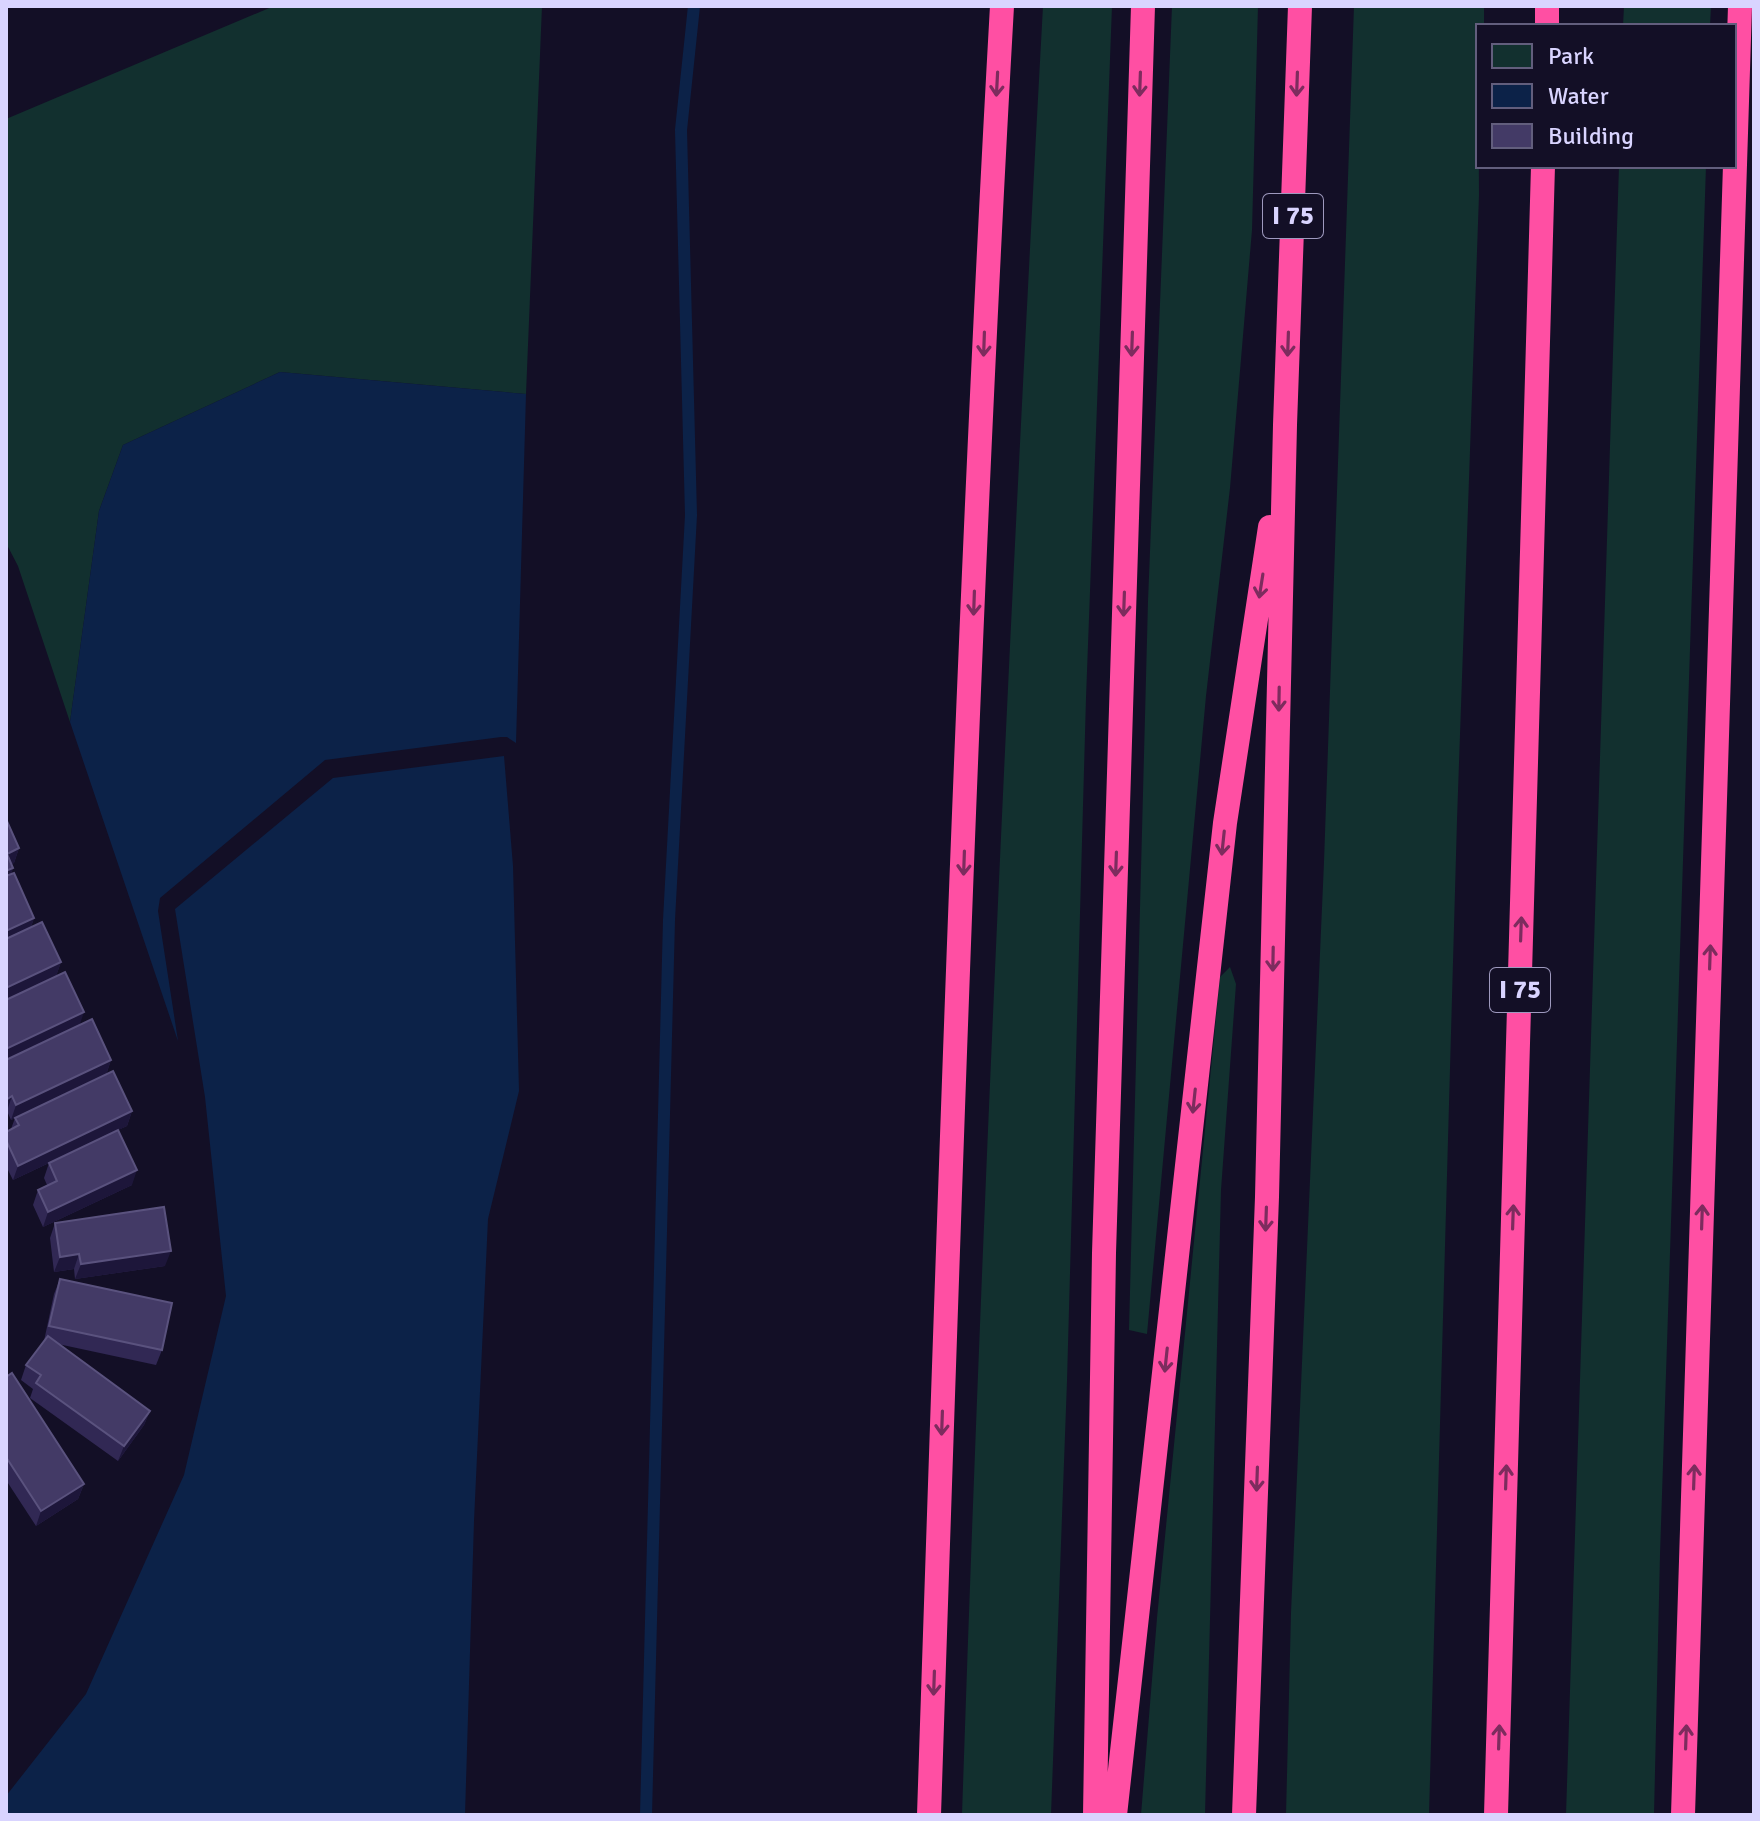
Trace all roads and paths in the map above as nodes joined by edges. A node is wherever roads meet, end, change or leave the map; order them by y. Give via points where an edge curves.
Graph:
1 (1002, 6) edge
2 (1143, 6) edge
3 (1300, 6) edge
4 (1740, 6) edge
5 (1736, 133) edge
6 (1543, 168) edge
7 (1735, 168) edge
8 (1285, 425) junction
9 (929, 1815) edge
10 (1095, 1815) edge
11 (1115, 1815) edge
12 (1244, 1815) edge
13 (1496, 1815) edge
14 (1683, 1815) edge

1 -> 9 highway via 988,251
2 -> 10 highway via 1104,1237
3 -> 8 highway, I 75
5 -> 4 highway
13 -> 6 highway, I 75
14 -> 7 highway
8 -> 11 highway via 1225,823
8 -> 12 highway, I 75 via 1267,1197

